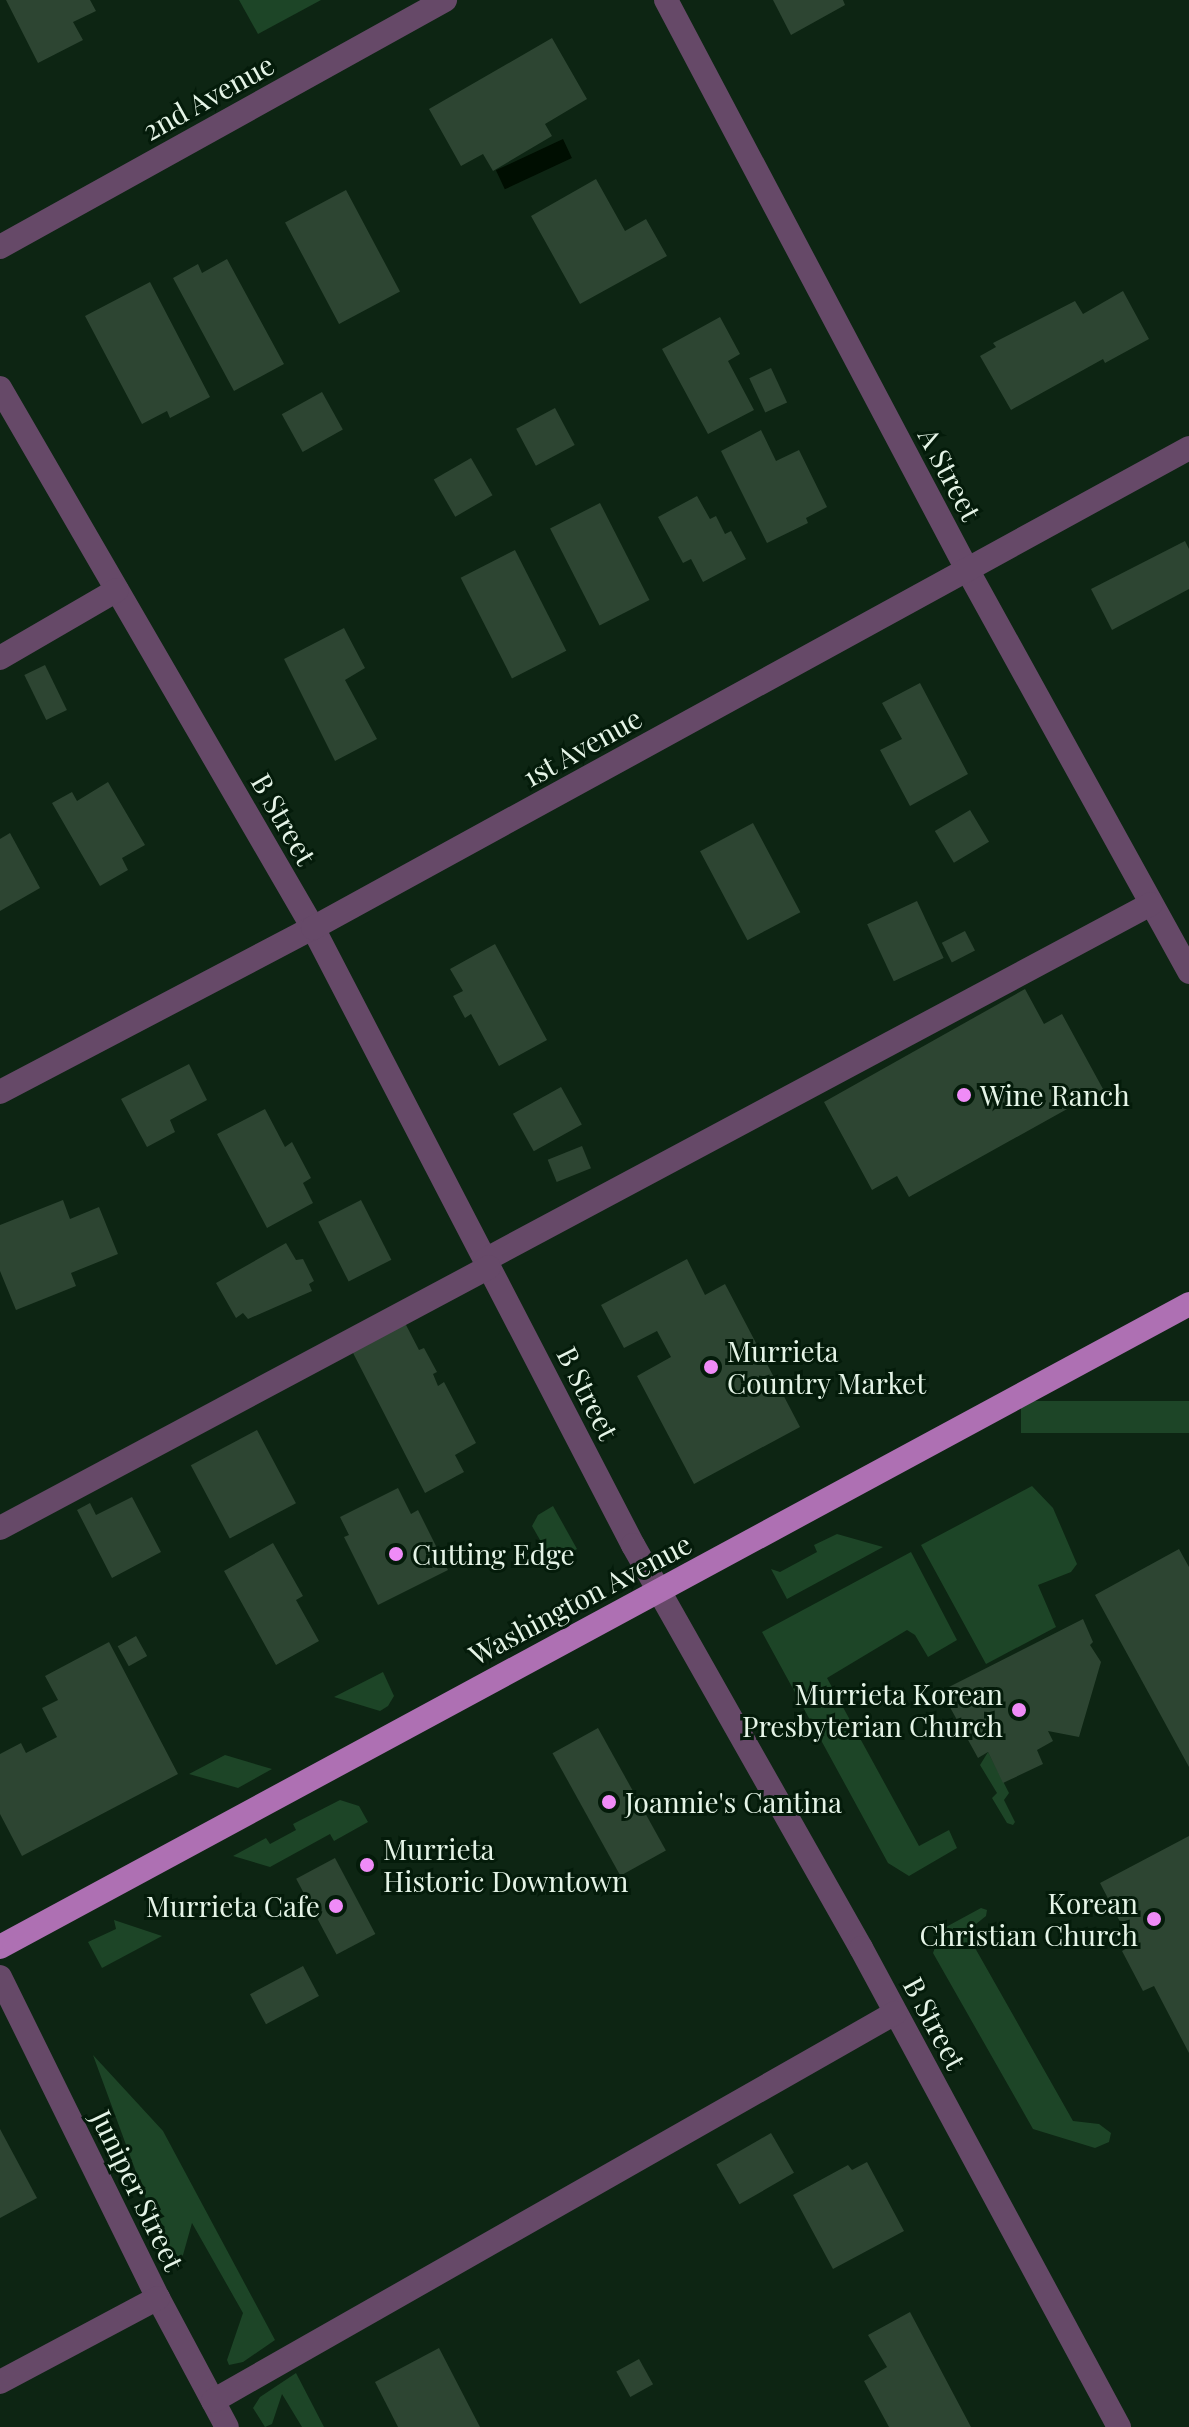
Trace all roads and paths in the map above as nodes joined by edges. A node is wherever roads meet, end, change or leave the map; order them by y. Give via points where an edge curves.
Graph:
1 (445, 0) edge
2 (666, 0) edge
3 (0, 247) edge
4 (0, 388) edge
5 (1189, 448) edge
6 (968, 571) junction
7 (117, 590) junction
8 (0, 658) edge
9 (1151, 904) junction
10 (313, 928) junction
11 (1189, 972) edge
12 (0, 1092) edge
13 (487, 1263) junction
14 (1189, 1304) edge
15 (0, 1528) edge
16 (658, 1591) junction
17 (0, 1947) edge
18 (0, 1977) edge
19 (895, 2013) junction
20 (158, 2298) junction
21 (0, 2382) edge
22 (213, 2401) junction
23 (227, 2427) edge
24 (1119, 2427) edge

1 - 3 street, 2nd Avenue
2 - 6 street, A Street
4 - 7 street, B Street
5 - 6 street, 1st Avenue
6 - 9 street, A Street
6 - 10 street, 1st Avenue
7 - 8 street
7 - 10 street, B Street
9 - 11 street, A Street
9 - 13 street
10 - 12 street, 1st Avenue
10 - 13 street, B Street
13 - 15 street
13 - 16 street, B Street
14 - 16 main road, Washington Avenue
16 - 17 main road, Washington Avenue
16 - 19 street, B Street via 687,1634
18 - 20 street, Juniper Street
19 - 22 street
19 - 24 street, B Street
20 - 21 street
20 - 22 street, Juniper Street
22 - 23 street, Juniper Street

